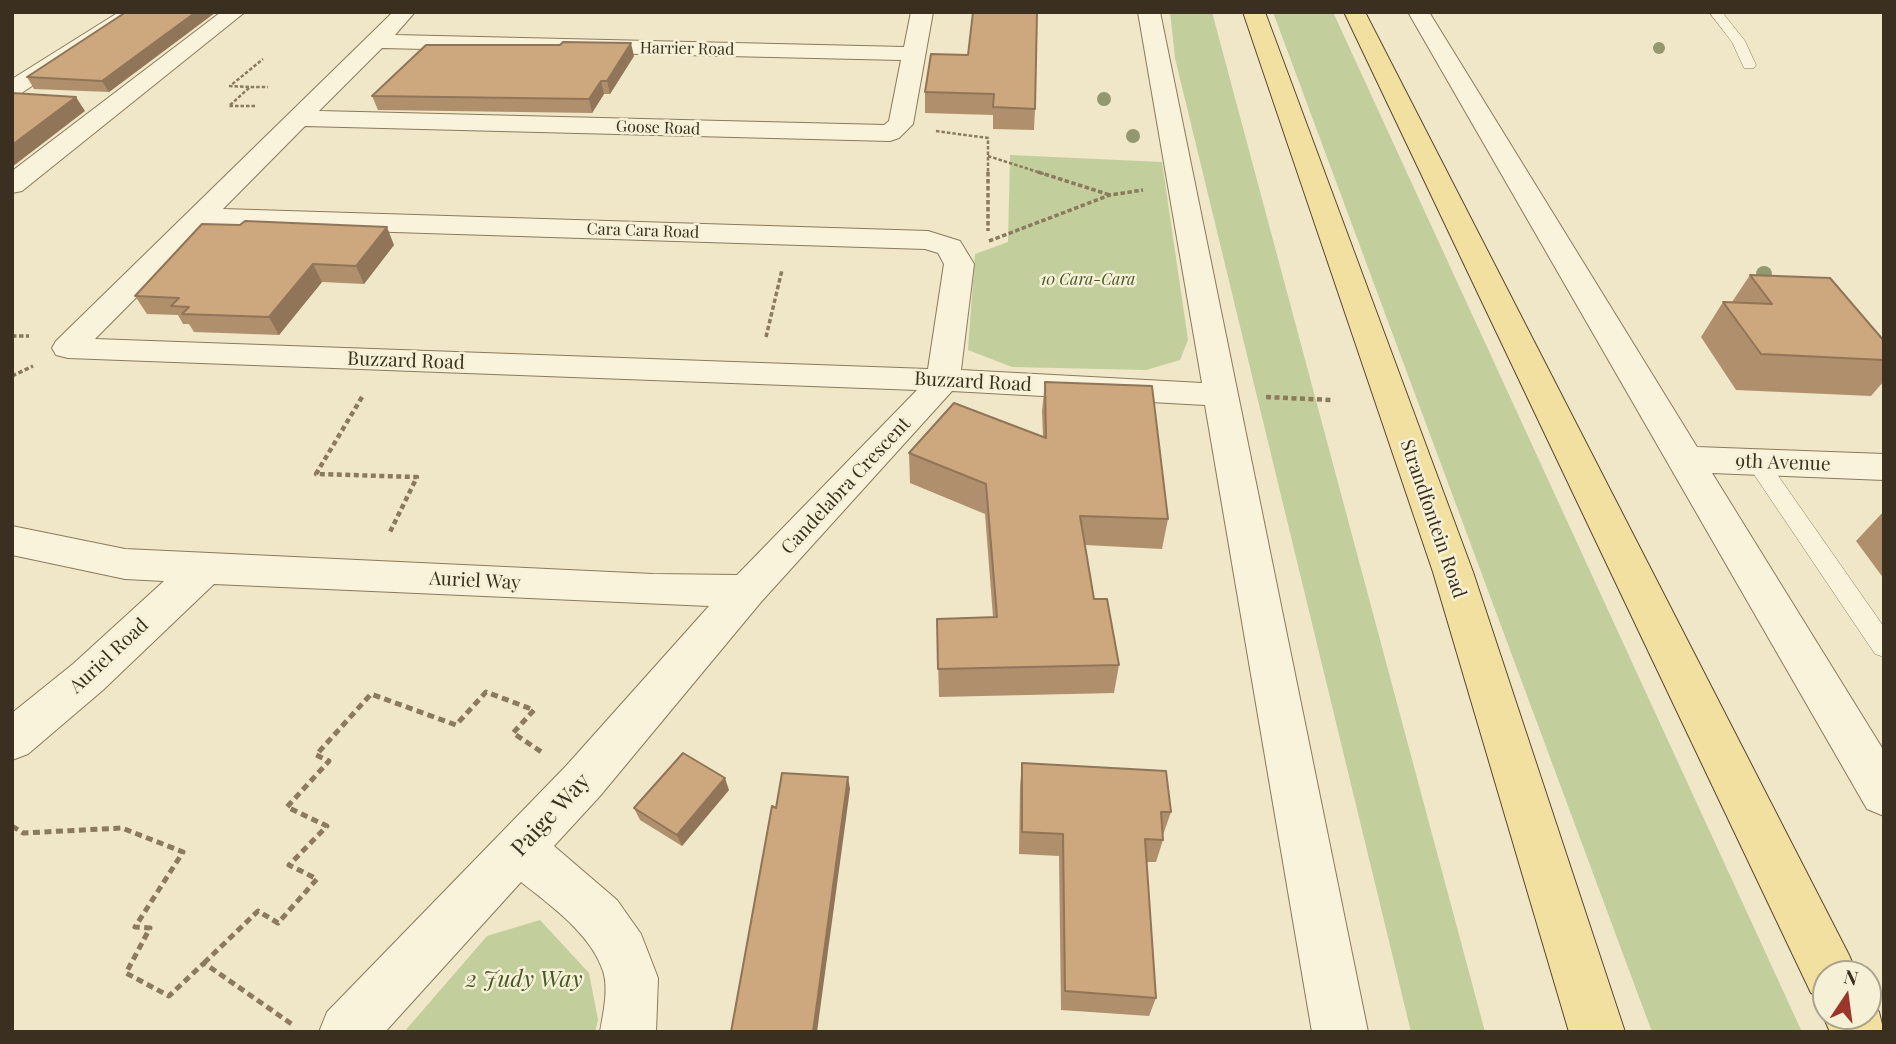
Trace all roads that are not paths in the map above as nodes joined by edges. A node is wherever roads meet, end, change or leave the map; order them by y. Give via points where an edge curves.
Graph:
1 (134, 12) edge
2 (235, 12) edge
3 (405, 12) edge
4 (922, 12) edge
5 (1149, 12) edge
6 (1254, 12) edge
7 (1354, 12) edge
8 (1418, 12) edge
9 (1715, 12) edge
10 (376, 41) junction
11 (914, 54) junction
12 (1749, 65) dead end
13 (20, 95) edge
14 (75, 100) edge
15 (115, 103) junction
16 (298, 118) junction
17 (12, 185) edge
18 (198, 217) junction
19 (943, 380) junction
20 (1220, 396) junction
21 (1682, 459) junction
22 (1757, 462) junction
23 (1884, 467) edge
24 (12, 540) edge
25 (204, 569) junction
26 (747, 591) junction
27 (1884, 647) edge
28 (12, 740) edge
29 (1884, 794) edge
30 (518, 849) junction
31 (1823, 960) edge
32 (347, 1032) edge
33 (628, 1032) edge
34 (1340, 1032) edge
35 (1597, 1032) edge

1 - 13 street
2 - 15 street
3 - 10 street, Buzzard Road
4 - 11 street
5 - 20 street
6 - 35 main road, Strandfontein Road via 1453,572
7 - 31 main road
8 - 21 street
9 - 12 lane via 1738,41
10 - 11 street, Harrier Road
10 - 16 street, Buzzard Road
11 - 16 street, Goose Road via 901,124 890,133
14 - 15 street
15 - 17 street
16 - 18 street, Buzzard Road
18 - 19 street, Cara Cara Road via 928,240 950,247 959,264
18 - 19 street, Buzzard Road via 68,348
19 - 20 street, Buzzard Road
19 - 26 street, Candelabra Crescent
20 - 34 street
21 - 22 street, 9th Avenue
21 - 29 street
22 - 23 street, 9th Avenue
22 - 27 lane
24 - 25 street, Auriel Way via 125,564
25 - 26 street, Auriel Way
25 - 28 street, Auriel Road via 88,677
26 - 30 street, Paige Way
30 - 32 street, Paige Way
30 - 33 street via 579,898 613,935 631,974

